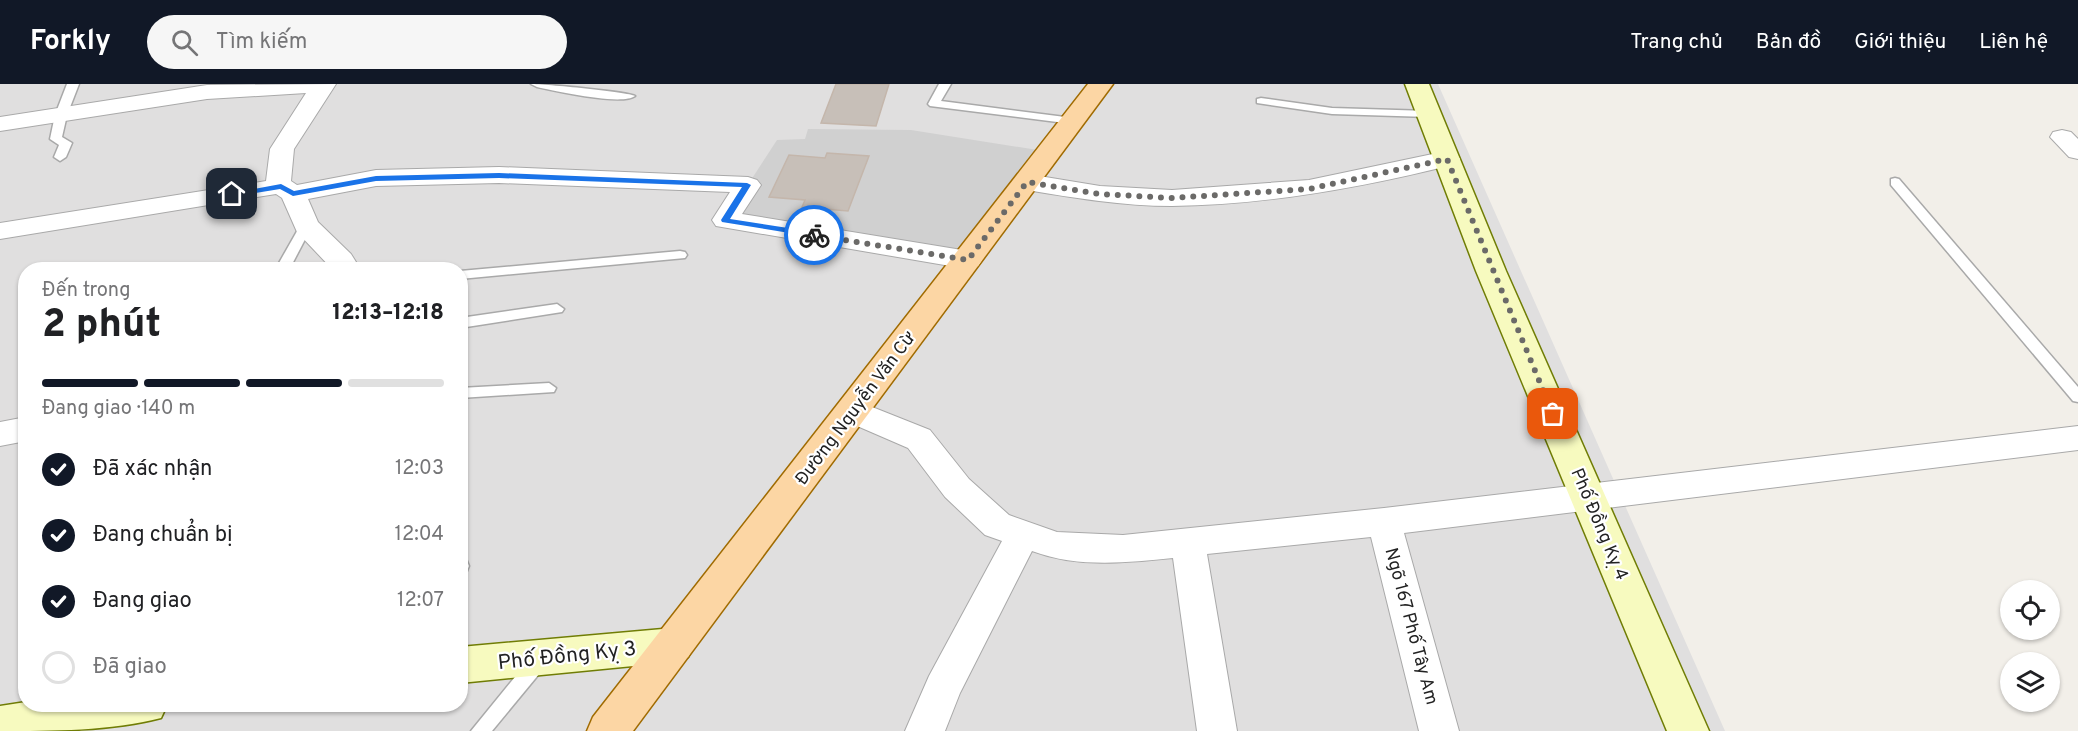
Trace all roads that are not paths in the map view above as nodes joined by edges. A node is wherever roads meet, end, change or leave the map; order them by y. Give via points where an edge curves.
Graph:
1 (73, 84) edge
2 (324, 84) edge
3 (537, 84) edge
4 (945, 84) edge
5 (1101, 84) edge
6 (1417, 84) edge
7 (629, 96) dead end
8 (1261, 101) dead end
9 (1429, 114) junction
10 (61, 115) junction
11 (1073, 121) junction
12 (0, 124) edge
13 (60, 157) dead end
14 (1447, 159) junction
15 (1027, 182) junction
16 (1895, 182) dead end
17 (286, 190) junction
18 (306, 226) junction
19 (0, 231) edge
20 (680, 255) dead end
21 (968, 260) junction
22 (286, 262) edge
23 (342, 262) edge
24 (468, 274) edge
25 (558, 309) dead end
26 (468, 322) edge
27 (549, 388) dead end
28 (468, 393) edge
29 (2078, 398) edge
30 (852, 411) junction
31 (18, 431) edge
32 (0, 434) edge
33 (2078, 438) edge
34 (1588, 496) junction
35 (1384, 522) junction
36 (1023, 534) junction
37 (1188, 543) junction
38 (674, 645) junction
39 (542, 658) junction
40 (468, 664) edge
41 (95, 712) edge
42 (0, 725) edge
43 (480, 731) edge
44 (608, 731) edge
45 (925, 731) edge
46 (1217, 731) edge
47 (1439, 731) edge
48 (1688, 731) edge

1 - 10 lane
2 - 10 street via 207,92
2 - 17 street via 282,149
3 - 7 lane via 590,94
4 - 11 lane via 934,104
5 - 11 main road, Đường Nguyễn Văn Cừ
6 - 9 street, Phố Đồng Kỵ 4
8 - 9 lane via 1332,111
9 - 14 street, Phố Đồng Kỵ 4
10 - 12 street
10 - 13 lane via 56,139 66,143
11 - 15 main road, Đường Nguyễn Văn Cừ
14 - 15 street via 1309,189 1172,198 1100,194
14 - 34 street, Phố Đồng Kỵ 4
15 - 21 main road, Đường Nguyễn Văn Cừ
16 - 29 lane
17 - 18 street
17 - 19 street
17 - 21 street via 376,178 499,175 747,185 725,220
18 - 22 lane
18 - 23 street
20 - 24 lane
21 - 30 main road, Đường Nguyễn Văn Cừ
25 - 26 lane
27 - 28 lane
30 - 36 street via 919,439 957,488 997,525
30 - 38 main road, Đường Nguyễn Văn Cừ
31 - 32 street
33 - 34 street
34 - 35 street
34 - 48 street, Phố Đồng Kỵ 4
35 - 37 street
35 - 47 street, Ngõ 167 Phố Tây Am
36 - 37 street via 1057,546 1123,549
36 - 45 street via 943,688
37 - 46 street
38 - 39 street, Phố Đồng Kỵ 3
38 - 44 main road, Đường Nguyễn Văn Cừ
39 - 40 street, Phố Đồng Kỵ 3
39 - 43 lane
41 - 42 street

